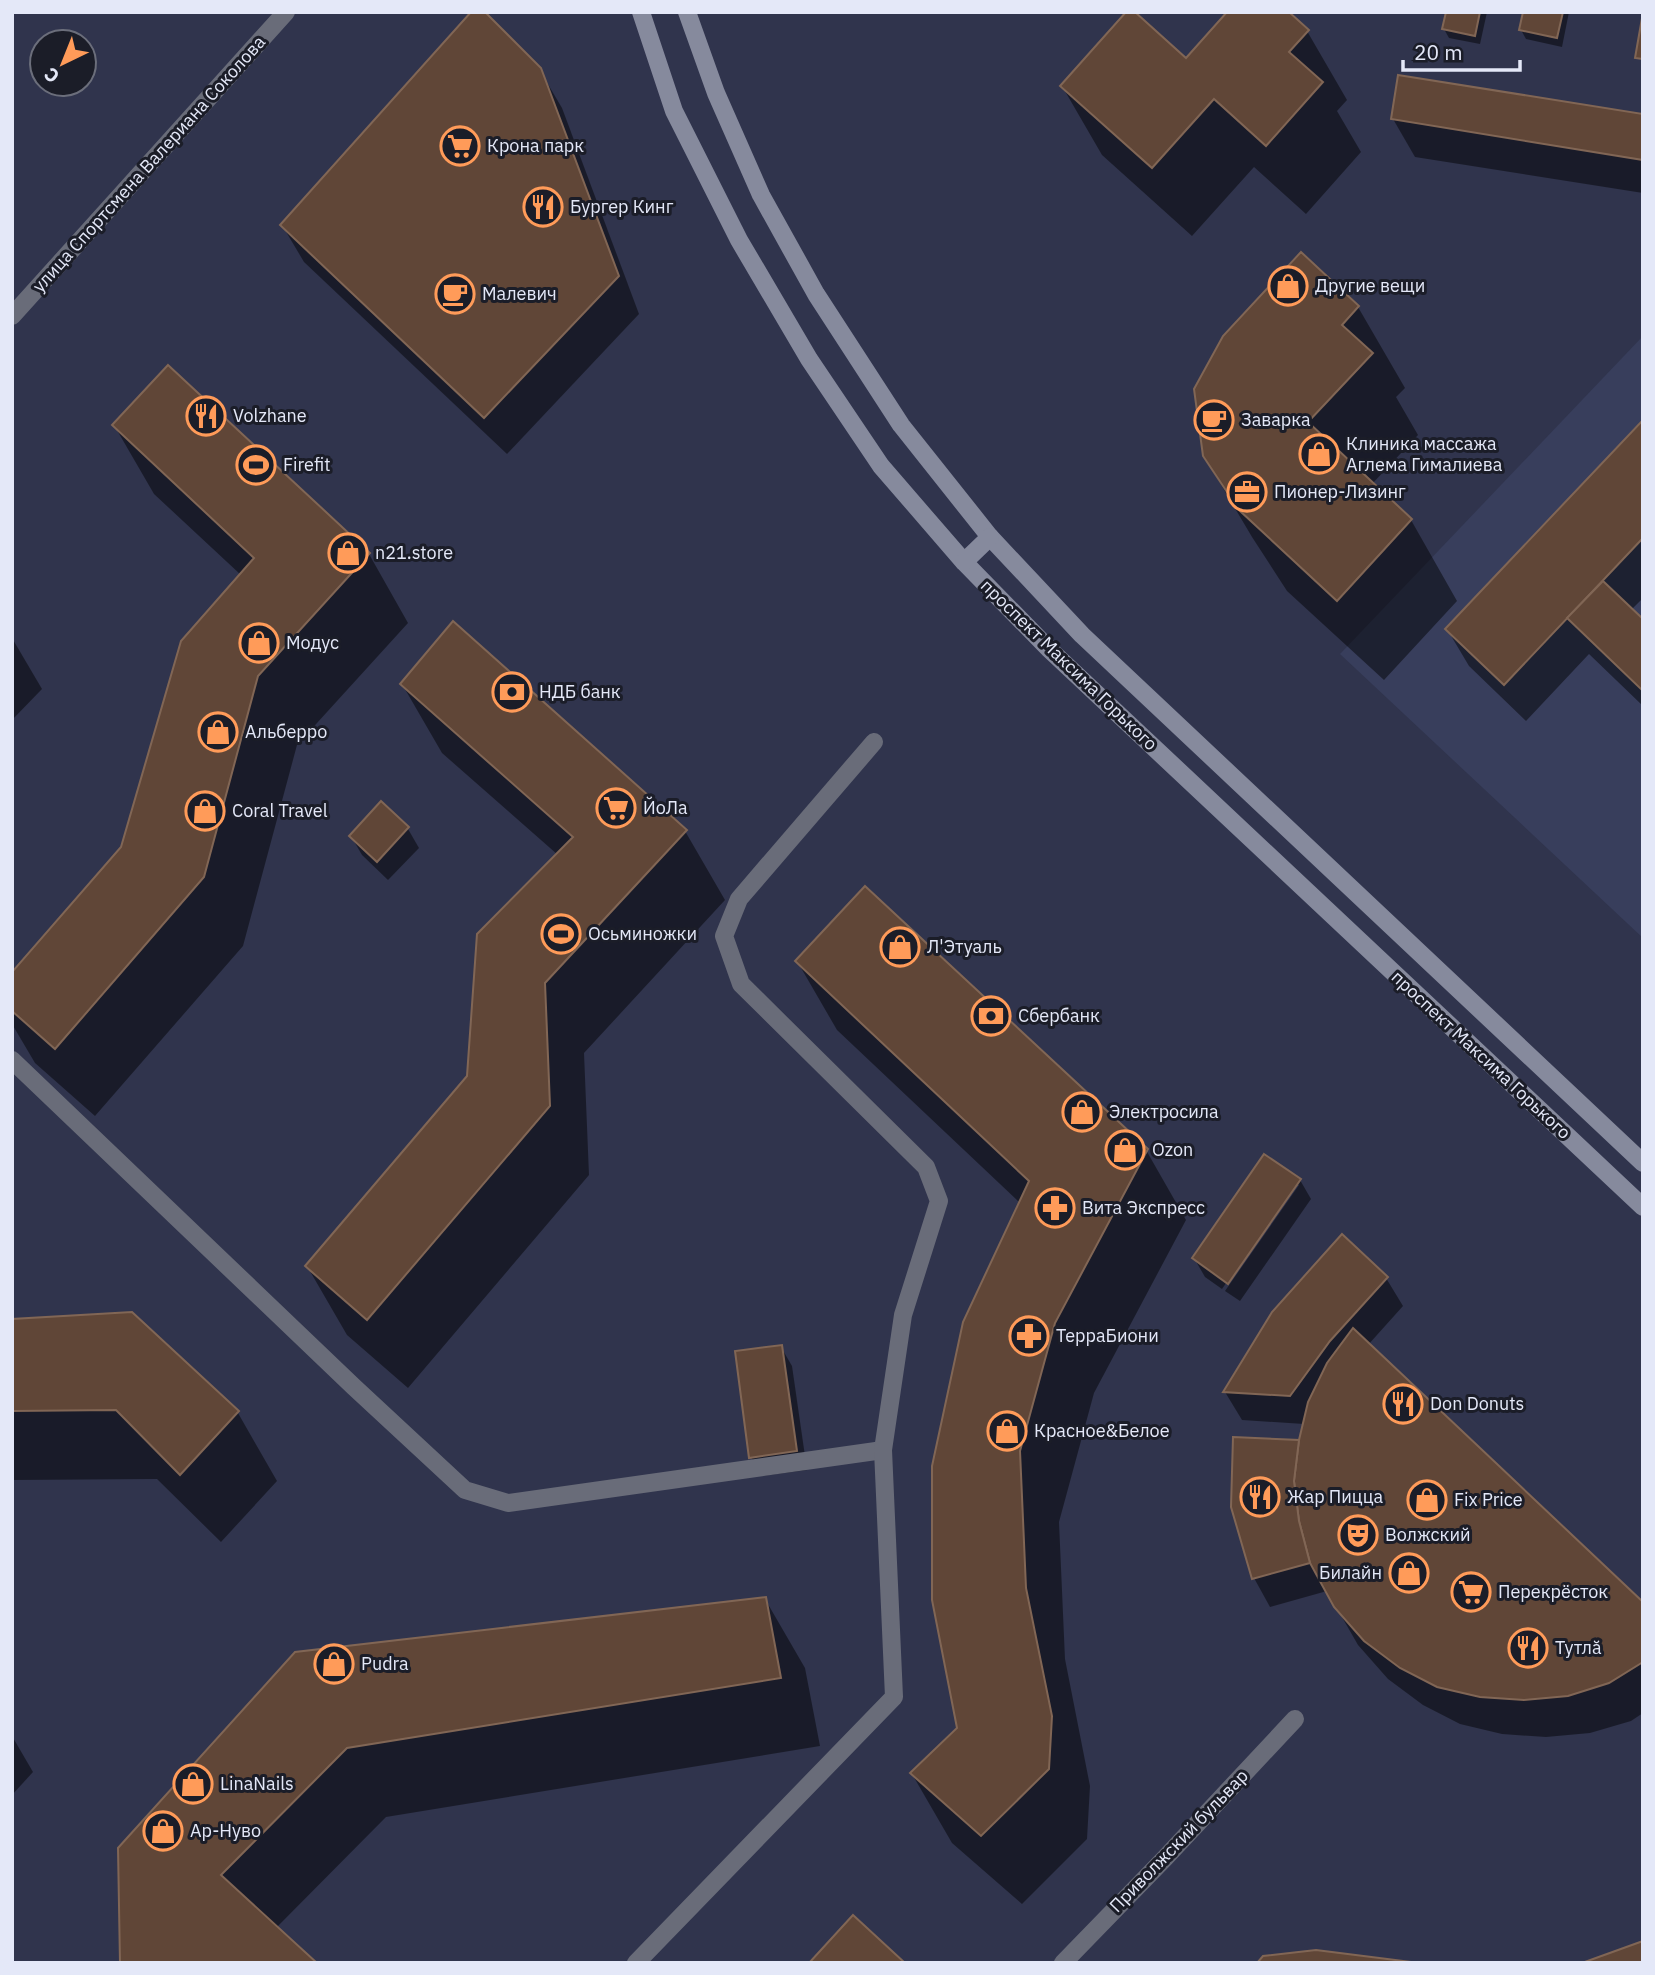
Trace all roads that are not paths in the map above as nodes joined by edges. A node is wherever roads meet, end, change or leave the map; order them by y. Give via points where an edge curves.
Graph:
1 (286, 12) edge
2 (641, 12) edge
3 (687, 12) edge
4 (12, 316) edge
5 (990, 537) junction
6 (964, 562) junction
7 (874, 742) dead end
8 (12, 1060) edge
9 (1643, 1163) edge
10 (1643, 1207) edge
11 (883, 1450) junction
12 (1295, 1719) dead end
13 (636, 1963) edge
14 (1063, 1963) edge

1 - 4 street, улица Спортсмена Валериана Соколова
2 - 6 main road, проспект Максима Горького via 674,111 739,240 809,359 881,466
3 - 5 main road, проспект Максима Горького via 761,195 816,293 901,425
5 - 6 main road
5 - 9 main road, проспект Максима Горького via 1082,635
6 - 10 main road, проспект Максима Горького via 1049,649
7 - 11 street via 739,899 724,936 741,985 926,1167 939,1201 903,1315
8 - 11 street via 465,1490 508,1503
11 - 13 street via 894,1697
12 - 14 street, Приволжский бульвар

